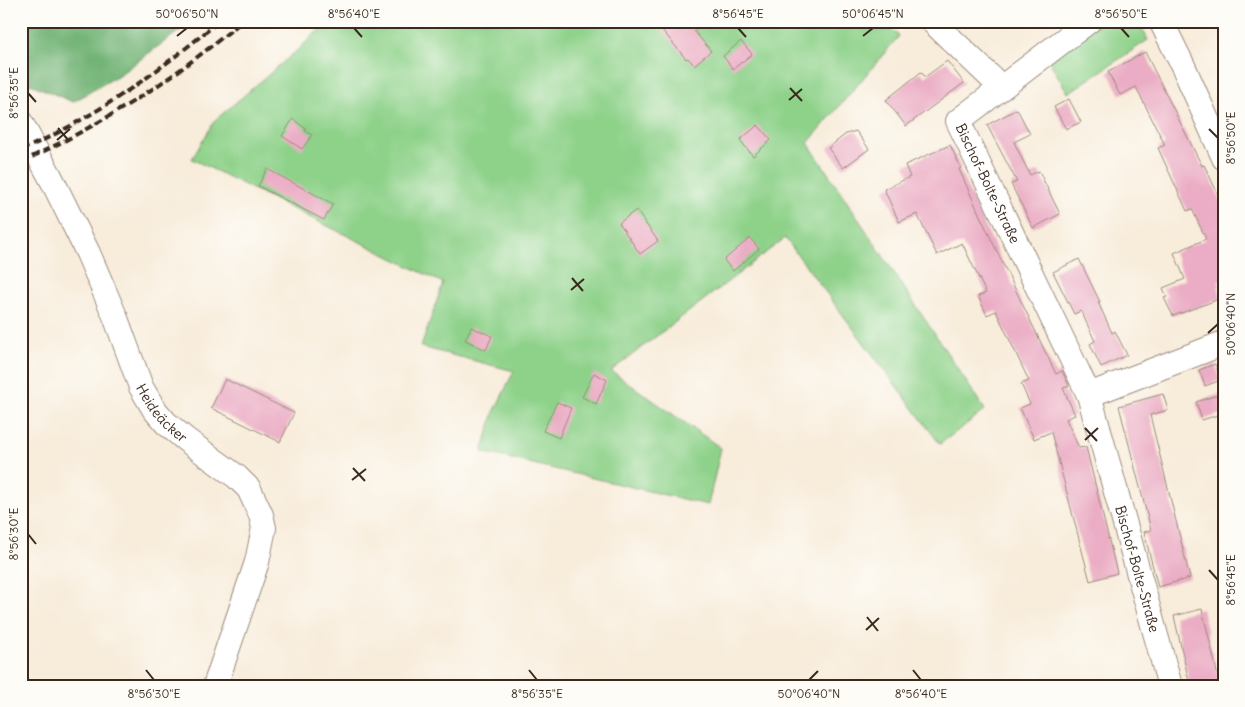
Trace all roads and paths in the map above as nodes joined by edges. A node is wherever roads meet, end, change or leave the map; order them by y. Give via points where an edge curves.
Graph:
1 (932, 21) edge
2 (1090, 21) edge
3 (1161, 21) edge
4 (1001, 87) junction
5 (21, 123) edge
6 (1224, 158) edge
7 (1224, 343) edge
8 (1089, 395) junction
9 (215, 686) edge
10 (1170, 686) edge

1 - 4 street
2 - 4 street, Bischof-Bolte-Straße
3 - 6 street
4 - 8 street, Bischof-Bolte-Straße via 958,121
5 - 9 street, Heideäcker via 88,253 141,387 154,409 185,439 237,477 249,489 261,515 264,528 257,562
7 - 8 street
8 - 10 street, Bischof-Bolte-Straße

